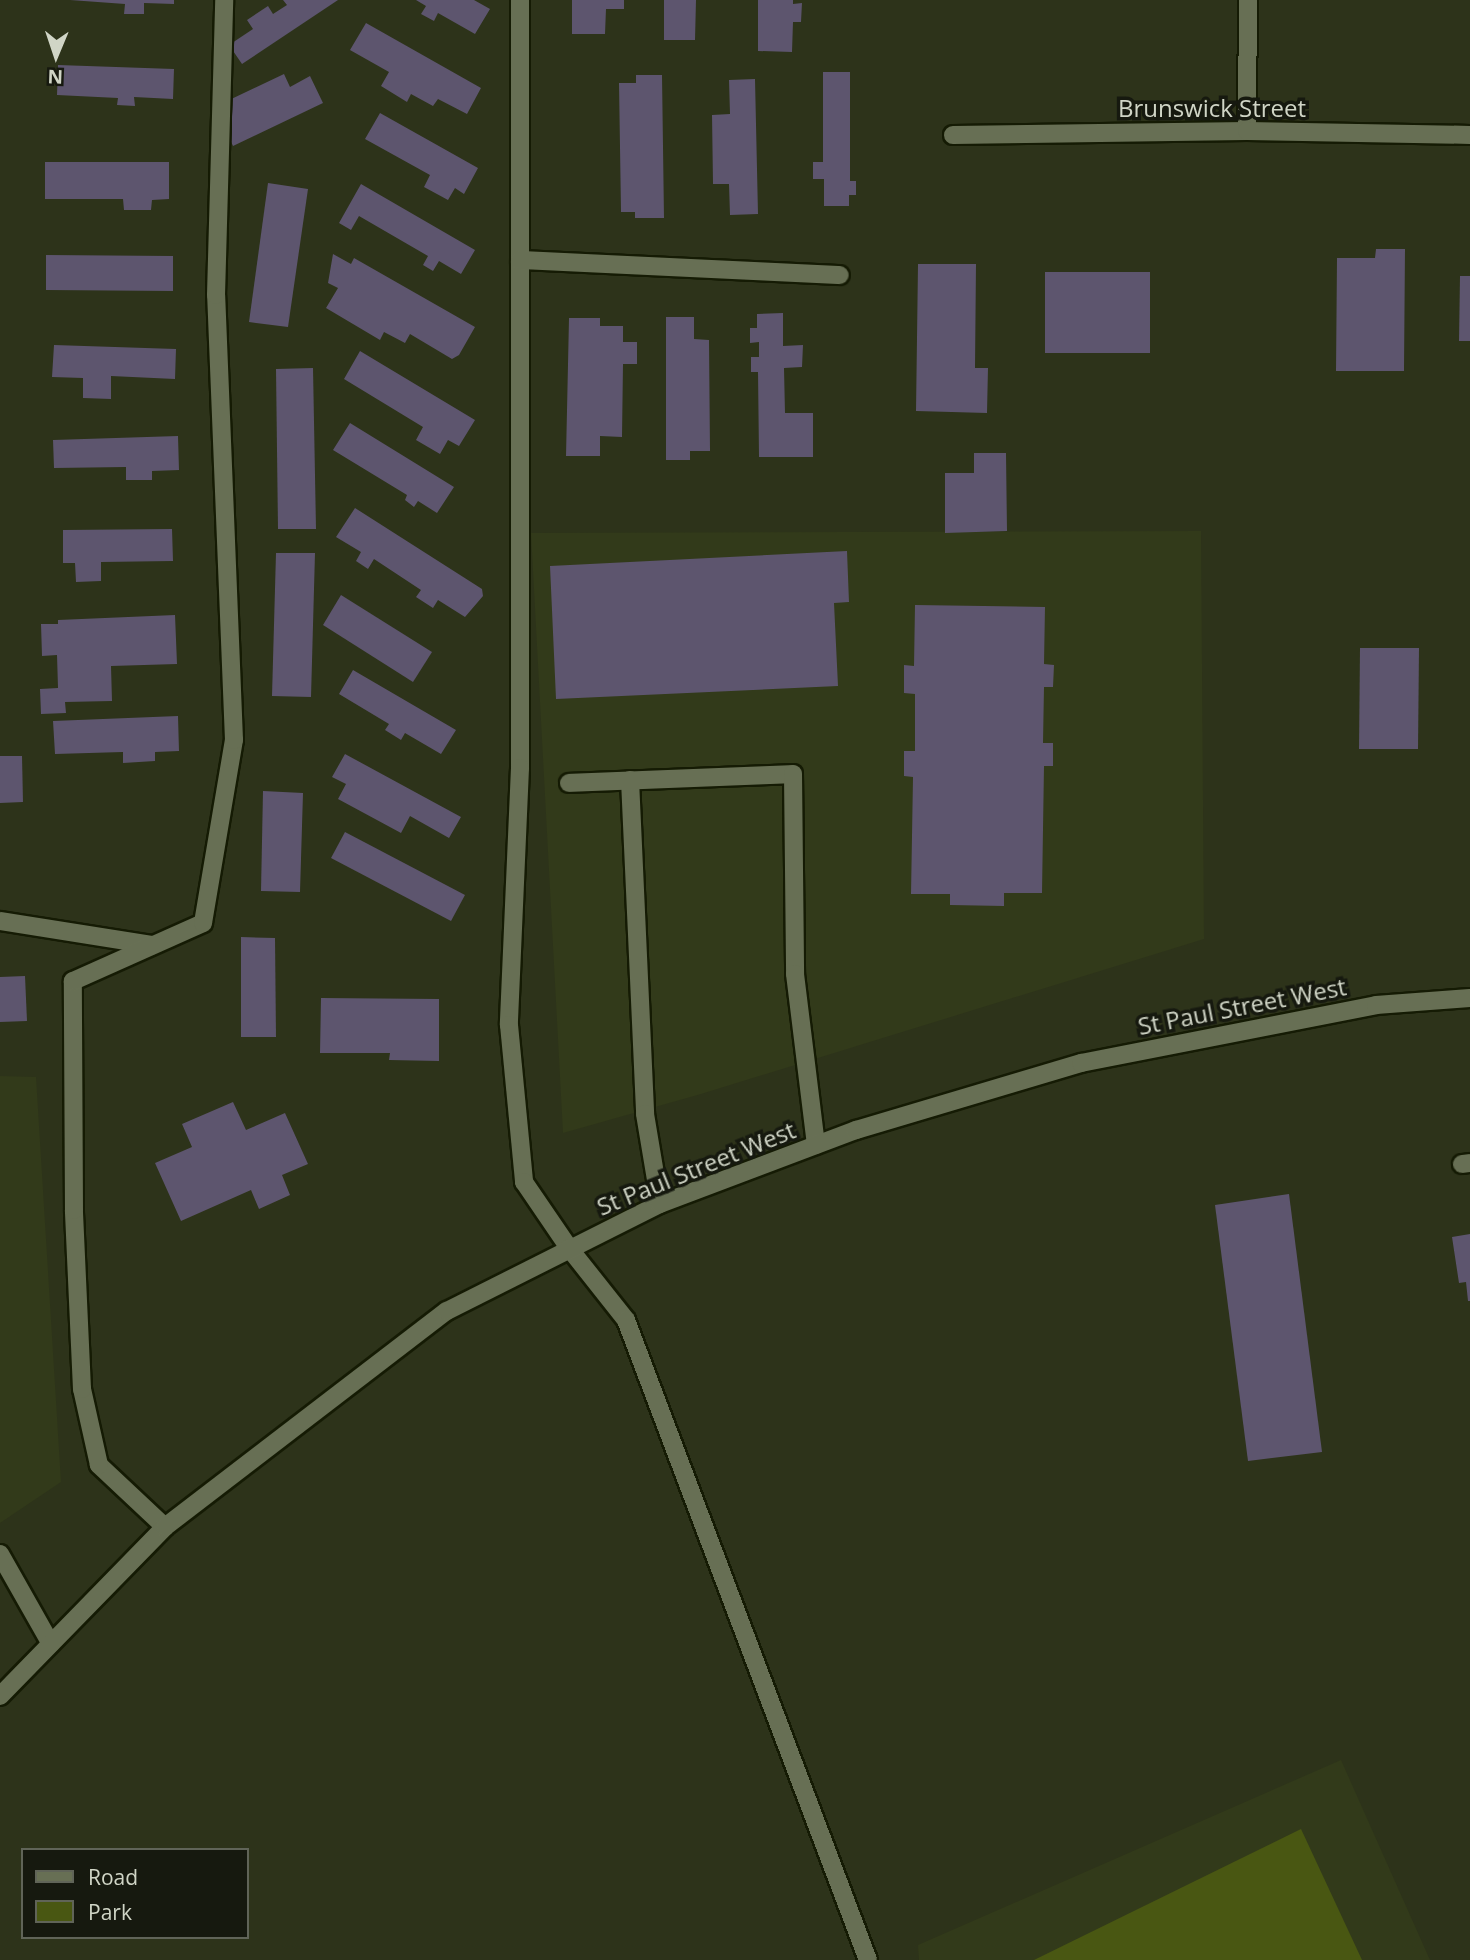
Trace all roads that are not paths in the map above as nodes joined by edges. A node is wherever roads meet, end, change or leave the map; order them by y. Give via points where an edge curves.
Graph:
1 (224, 0) edge
2 (520, 0) edge
3 (1248, 0) edge
4 (1247, 131) junction
5 (953, 135) dead end
6 (1470, 135) edge
7 (520, 260) junction
8 (840, 275) dead end
9 (630, 780) junction
10 (569, 783) dead end
11 (0, 921) edge
12 (153, 945) junction
13 (1470, 998) edge
14 (816, 1145) junction
15 (660, 1204) junction
16 (569, 1248) junction
17 (165, 1527) junction
18 (0, 1554) edge
19 (51, 1644) junction
20 (0, 1696) edge
21 (868, 1960) edge

1 - 12 main road via 216,295 234,740 203,923
2 - 7 main road
3 - 4 main road
4 - 5 main road, Brunswick Street
4 - 6 main road, Brunswick Street
7 - 8 main road
7 - 16 main road via 520,768 509,1025 524,1182
9 - 10 main road
9 - 14 main road via 793,774 795,974
9 - 15 main road via 645,1114
11 - 12 main road
12 - 17 main road via 73,982 74,1210 82,1389 99,1465
13 - 14 main road, St Paul Street West via 1376,1005 1081,1062
14 - 15 main road, St Paul Street West
15 - 16 main road, St Paul Street West
16 - 17 main road, St Paul Street West via 447,1311
16 - 21 main road via 626,1320
17 - 19 main road, St Paul Street West
18 - 19 main road
19 - 20 main road, St Paul Street West

